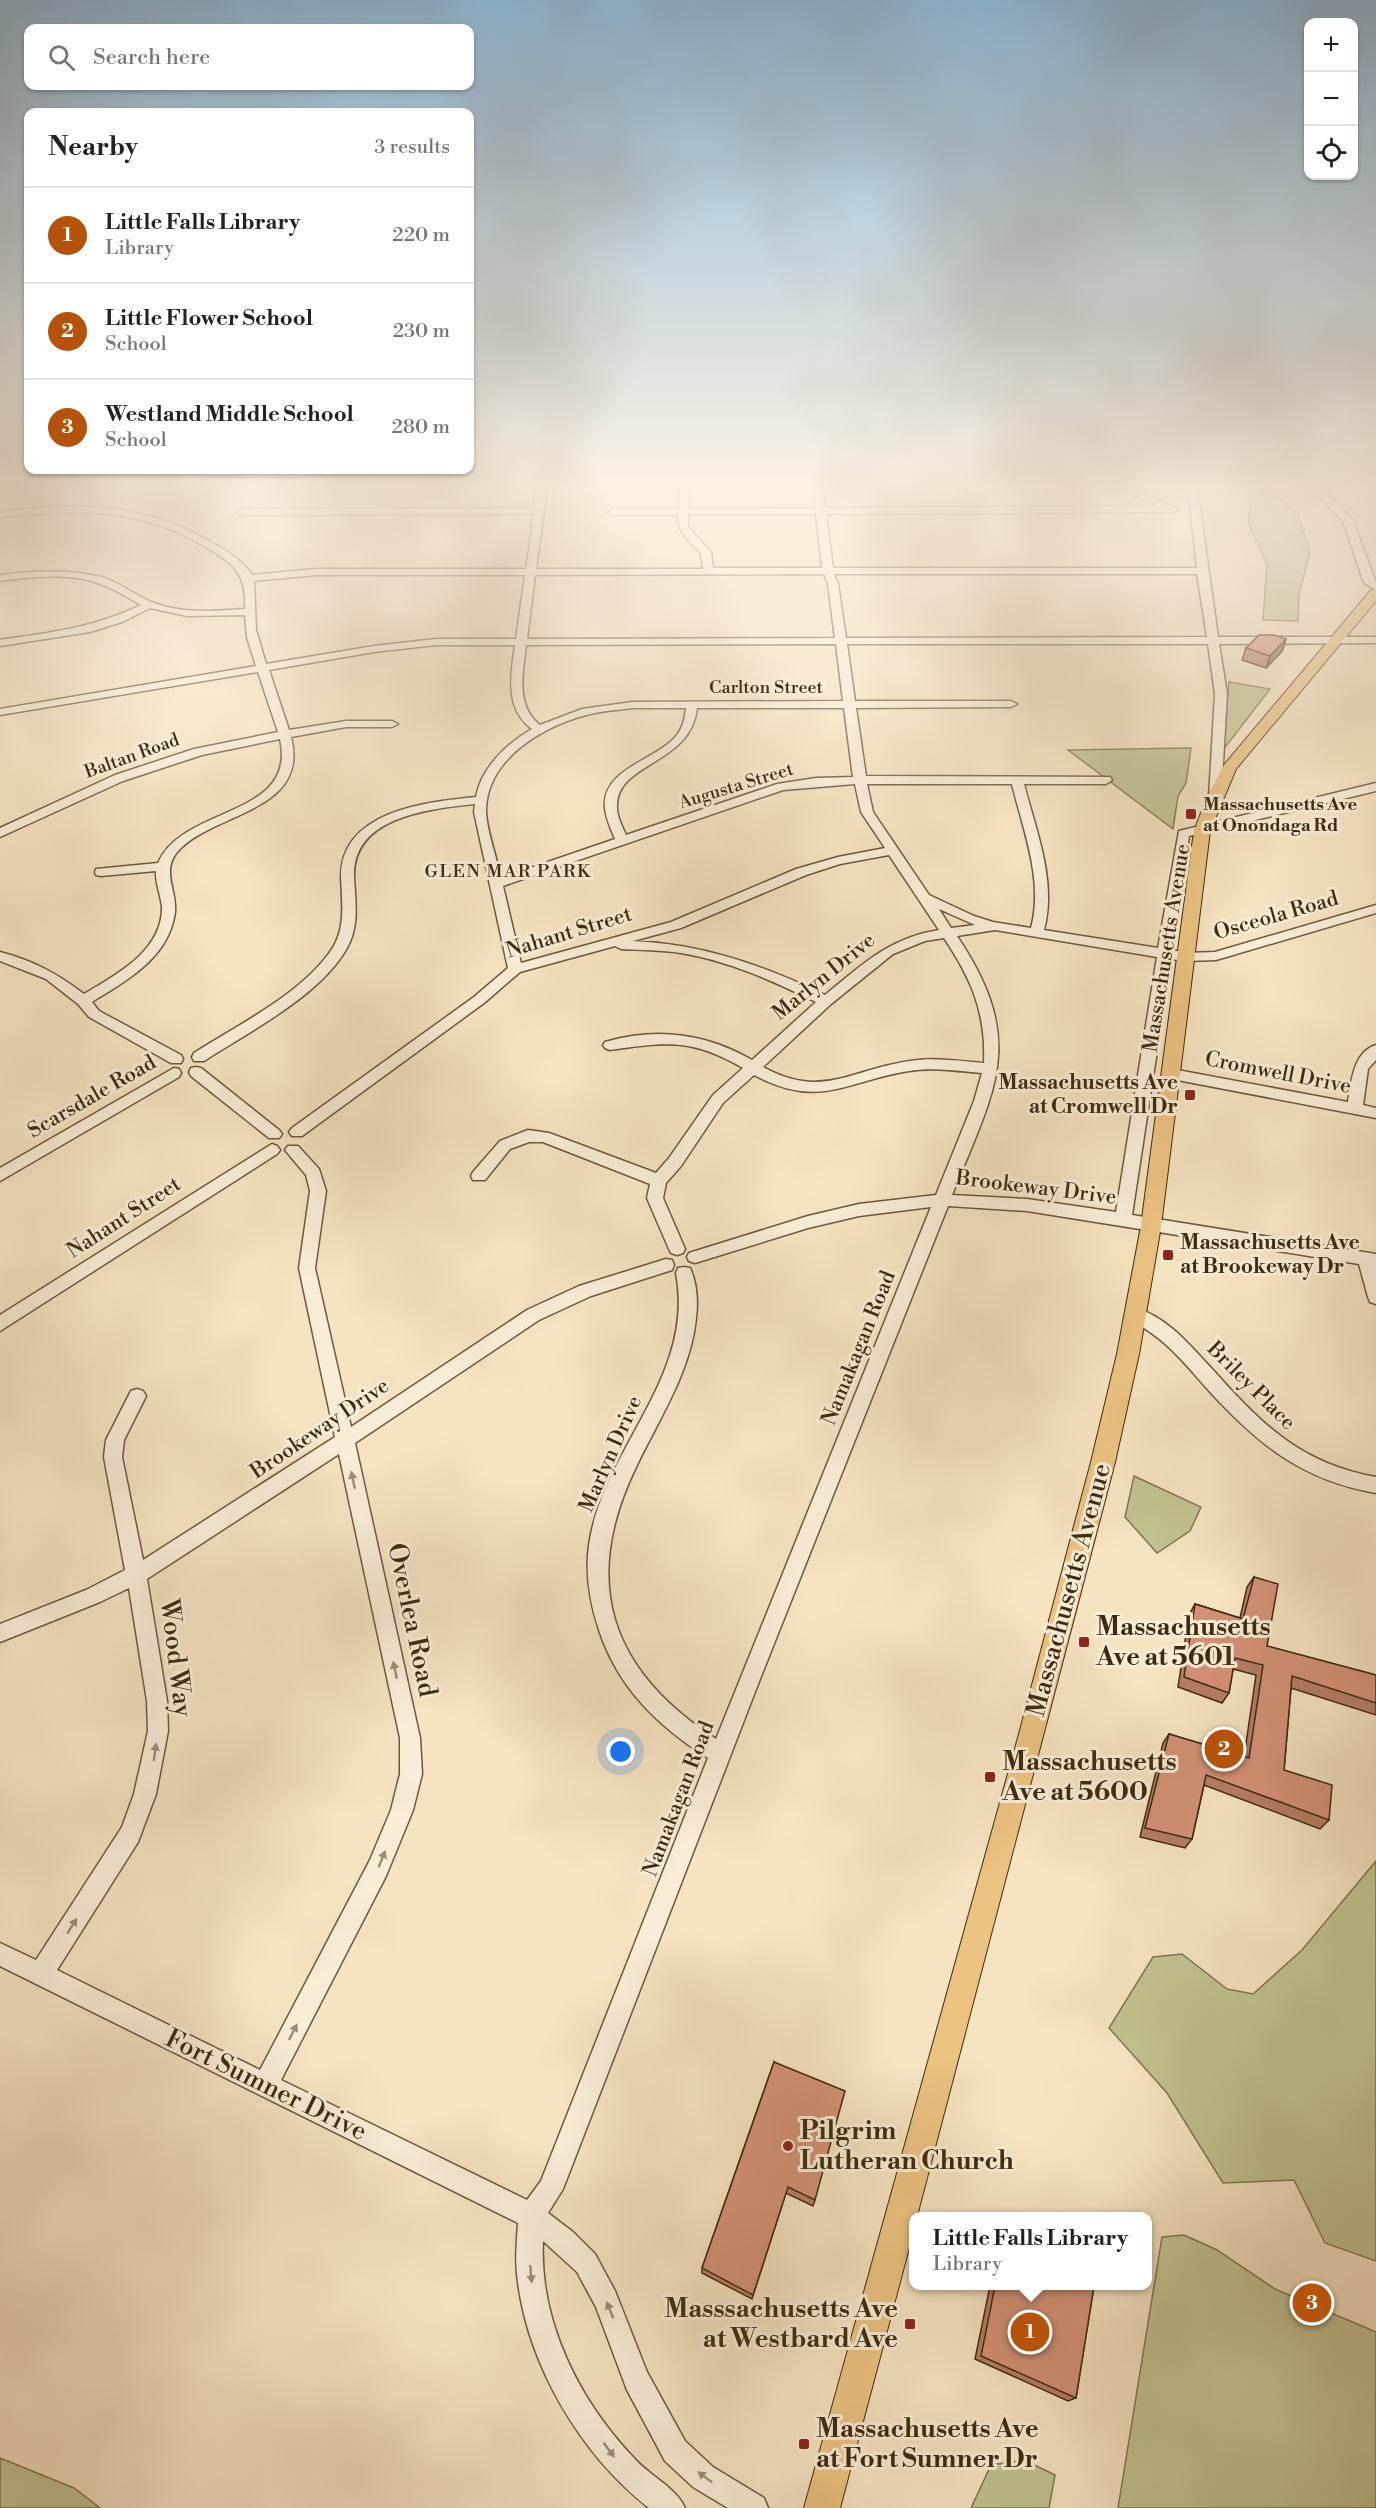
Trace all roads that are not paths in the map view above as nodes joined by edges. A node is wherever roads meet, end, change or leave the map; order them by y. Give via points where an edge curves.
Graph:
1 (251, 604) edge
2 (527, 604) edge
3 (836, 604) edge
4 (1208, 604) edge
5 (1366, 604) edge
6 (149, 605) joint
7 (250, 612) junction
8 (1214, 639) junction
9 (1336, 639) junction
10 (841, 640) junction
11 (1376, 640) edge
12 (523, 641) junction
13 (0, 643) edge
14 (262, 668) junction
15 (1011, 704) dead end
16 (692, 705) junction
17 (849, 705) junction
18 (0, 712) edge
19 (392, 724) dead end
20 (541, 730) junction
21 (284, 734) junction
22 (860, 780) junction
23 (1017, 780) junction
24 (1106, 780) dead end
25 (1376, 787) edge
26 (1215, 796) junction
27 (480, 800) junction
28 (2, 829) edge
29 (1202, 831) junction
30 (622, 841) junction
31 (892, 851) junction
32 (162, 866) junction
33 (101, 872) dead end
34 (495, 884) junction
35 (924, 897) junction
36 (1376, 909) edge
37 (676, 925) junction
38 (994, 926) junction
39 (1037, 931) junction
40 (947, 932) junction
41 (609, 945) junction
42 (679, 949) junction
43 (1163, 953) junction
44 (0, 956) edge
45 (1186, 957) junction
46 (515, 969) junction
47 (83, 1001) junction
48 (826, 1001) junction
49 (610, 1045) dead end
50 (1376, 1050) edge
51 (198, 1065) junction
52 (175, 1066) junction
53 (752, 1066) junction
54 (990, 1069) junction
55 (1172, 1074) junction
56 (1355, 1109) junction
57 (1376, 1113) edge
58 (297, 1132) junction
59 (273, 1142) junction
60 (293, 1150) junction
61 (0, 1175) edge
62 (479, 1176) dead end
63 (657, 1181) junction
64 (943, 1200) junction
65 (1124, 1221) junction
66 (1151, 1226) junction
67 (677, 1249) junction
68 (1371, 1260) edge
69 (666, 1265) junction
70 (689, 1265) junction
71 (1376, 1297) edge
72 (1136, 1315) junction
73 (0, 1324) edge
74 (137, 1396) dead end
75 (344, 1439) junction
76 (1376, 1485) edge
77 (137, 1574) junction
78 (0, 1633) edge
79 (721, 1754) junction
80 (0, 1954) edge
81 (40, 1975) junction
82 (266, 2084) junction
83 (531, 2216) junction
84 (671, 2508) edge
85 (754, 2508) edge
86 (822, 2508) edge

1 - 7 street
2 - 12 street
3 - 10 street, Namakagan Road
4 - 8 street
5 - 9 main road, Massachusetts Avenue
6 - 7 street via 199,614
6 - 13 street via 86,630
7 - 14 street via 251,632
8 - 9 street
8 - 10 street
8 - 26 street via 1221,694
9 - 11 street
9 - 26 main road, Massachusetts Avenue via 1229,768
10 - 12 street
10 - 17 street, Namakagan Road
12 - 14 street via 412,645
12 - 20 street via 517,699 528,723
14 - 18 street
14 - 21 street
15 - 17 street, Carlton Street
16 - 17 street, Carlton Street
16 - 20 street, Carlton Street via 603,708 565,718
16 - 30 street via 689,724 681,738 627,776 615,791 612,814
17 - 22 street, Namakagan Road
19 - 21 street, Baltan Road via 346,724
20 - 27 street, Carlton Street via 497,762 485,781
21 - 28 street, Baltan Road via 157,765
21 - 32 street via 289,760 271,790 250,806 183,839
22 - 23 street, Augusta Street
22 - 30 street, Augusta Street via 781,788
22 - 31 street, Namakagan Road via 867,812
23 - 24 street, Augusta Street
23 - 39 street via 1043,886 1043,909
25 - 29 street
26 - 29 main road, Massachusetts Avenue
27 - 34 street
27 - 51 street via 398,814 367,832 347,861 350,921 341,948 307,984
29 - 43 street, Massachusetts Avenue via 1183,834
29 - 45 main road, Massachusetts Avenue
30 - 34 street, Augusta Street
31 - 35 street, Namakagan Road
31 - 37 street, Nahant Street via 801,872
32 - 33 street
32 - 47 street via 160,880 169,907 164,933 135,967
34 - 46 street
35 - 38 street via 969,919
35 - 40 street, Namakagan Road
36 - 45 street, Osceola Road via 1216,956
37 - 41 street, Nahant Street
37 - 42 street
38 - 39 street, Marlyn Drive
38 - 40 street, Marlyn Drive
39 - 43 street, Marlyn Drive
40 - 48 street, Marlyn Drive via 888,951
40 - 54 street, Namakagan Road via 984,999 992,1036
41 - 42 street
41 - 46 street, Nahant Street
42 - 48 street via 747,965
43 - 45 street, Marlyn Drive
43 - 65 street, Massachusetts Avenue
44 - 47 street via 51,976
45 - 55 main road, Massachusetts Avenue
46 - 58 street, Nahant Street via 479,1000
47 - 52 street via 94,1014
48 - 53 street, Marlyn Drive
49 - 53 street via 688,1040 719,1049
50 - 56 street via 1361,1068
51 - 52 street via 185,1055
51 - 59 street
52 - 61 street, Scarsdale Road
53 - 54 street via 786,1083 827,1088 919,1065
53 - 63 street, Marlyn Drive via 718,1099 675,1162
54 - 64 street, Namakagan Road via 982,1101
55 - 56 street, Cromwell Drive
55 - 66 main road, Massachusetts Avenue
56 - 57 street, Cromwell Drive
58 - 59 street via 289,1130
58 - 60 street via 301,1141
59 - 60 street via 284,1153
59 - 73 street, Nahant Street
60 - 75 street, Overlea Road via 313,1173 318,1191 307,1268
62 - 63 street via 505,1145 528,1136 554,1141
63 - 67 street via 655,1198
64 - 65 street, Brookeway Drive via 1027,1205
64 - 70 street, Brookeway Drive via 832,1216
64 - 79 street, Namakagan Road
65 - 66 street, Brookeway Drive
66 - 68 street, Brookeway Drive
66 - 72 main road, Massachusetts Avenue
67 - 69 street via 668,1254
67 - 70 street via 690,1251
68 - 71 street
69 - 70 street via 675,1272
69 - 75 street, Brookeway Drive via 585,1291 533,1315
70 - 79 street, Marlyn Drive via 689,1320 684,1342 674,1372 612,1498 597,1560 606,1626 631,1676 649,1700
72 - 76 street, Briley Place via 1168,1333 1242,1414 1282,1450 1313,1468
72 - 86 main road, Massachusetts Avenue via 1103,1461 1035,1722
74 - 77 street, Wood Way via 115,1440 113,1457
75 - 77 street, Brookeway Drive
82 -> 75 street, Overlea Road via 378,1868 402,1810 411,1774 410,1738
77 - 78 street, Brookeway Drive
81 -> 77 street, Wood Way via 130,1834 153,1763 157,1701
79 - 83 street, Namakagan Road via 550,2189
80 - 81 street, Fort Sumner Drive
81 - 82 street, Fort Sumner Drive
82 - 83 street, Fort Sumner Drive
83 -> 84 street via 530,2274 551,2355 593,2429 620,2465
85 -> 83 street, Fort Sumner Drive via 703,2477 675,2451 637,2380 606,2300 586,2263

